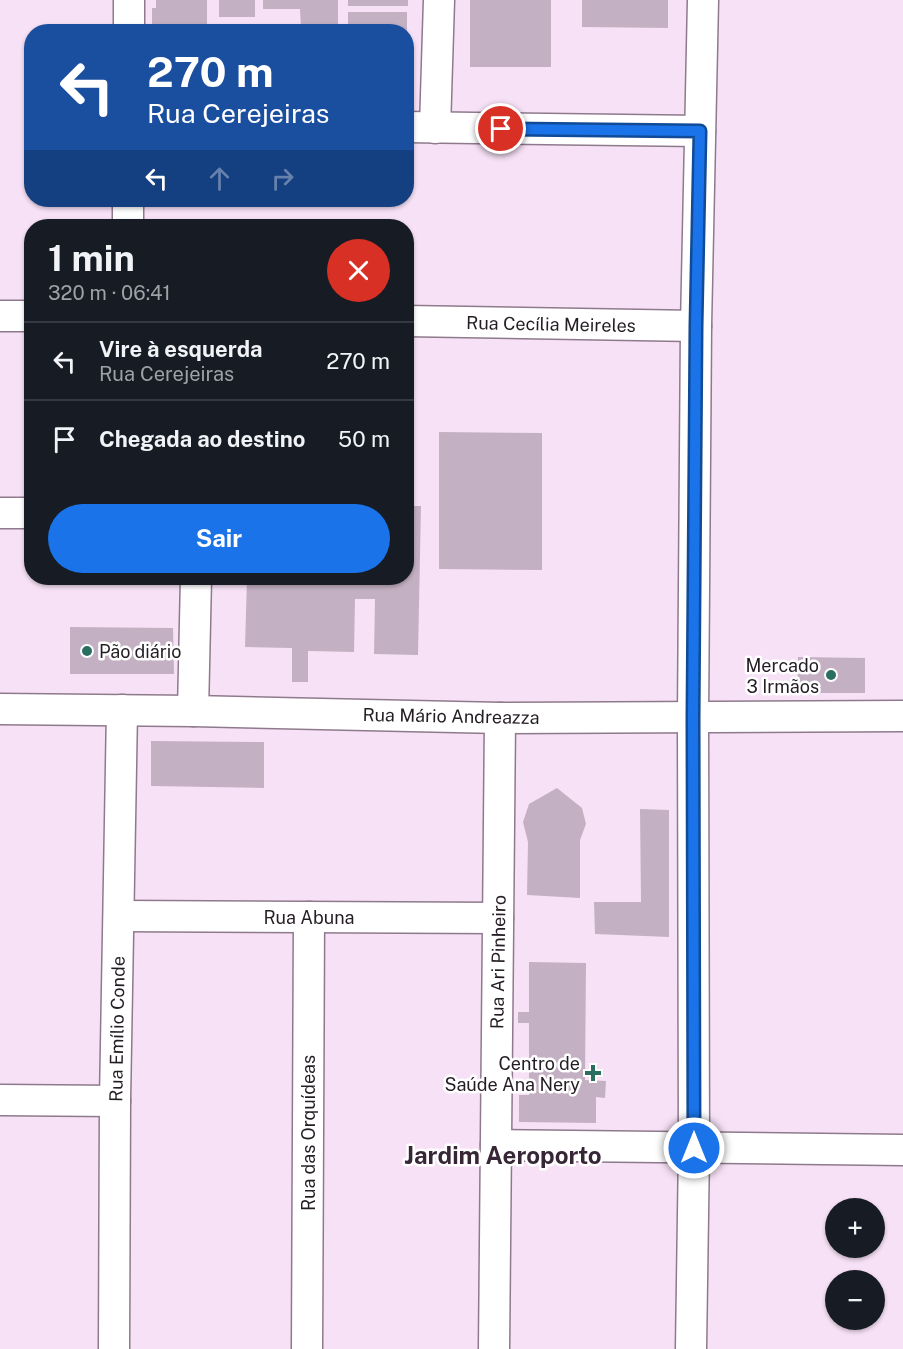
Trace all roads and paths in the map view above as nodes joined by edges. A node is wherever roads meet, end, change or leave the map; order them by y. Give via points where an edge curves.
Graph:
1 (129, 0) edge
2 (439, 0) edge
3 (703, 0) edge
4 (129, 24) edge
5 (421, 128) edge
6 (700, 131) junction
7 (0, 315) edge
8 (24, 316) edge
9 (414, 321) edge
10 (696, 326) junction
11 (0, 513) edge
12 (24, 513) edge
13 (196, 585) edge
14 (0, 709) edge
15 (122, 710) junction
16 (193, 711) junction
17 (903, 716) edge
18 (500, 718) junction
19 (693, 718) junction
20 (119, 916) junction
21 (309, 916) junction
22 (498, 918) junction
23 (0, 1100) edge
24 (115, 1101) junction
25 (496, 1145) junction
26 (694, 1148) junction
27 (903, 1150) edge
28 (114, 1349) edge
29 (307, 1349) edge
30 (494, 1349) edge
31 (691, 1349) edge

1 - 4 street
2 - 5 street
3 - 6 street
5 - 6 street
6 - 10 street
7 - 8 street
9 - 10 street, Rua Cecília Meireles
10 - 19 street
11 - 12 street
13 - 16 street
14 - 15 street, Rua Mário Andreazza
15 - 16 street, Rua Mário Andreazza
15 - 20 street, Rua Emílio Conde
16 - 18 street, Rua Mário Andreazza
17 - 19 street, Rua Mário Andreazza
18 - 19 street, Rua Mário Andreazza
18 - 22 street, Rua Ari Pinheiro
19 - 26 street
20 - 21 street, Rua Abuna
20 - 24 street, Rua Emílio Conde
21 - 22 street, Rua Abuna
21 - 29 street, Rua das Orquídeas
22 - 25 street, Rua Ari Pinheiro
23 - 24 street
24 - 28 street, Rua Emílio Conde
25 - 26 street
25 - 30 street, Rua Ari Pinheiro
26 - 27 street
26 - 31 street

